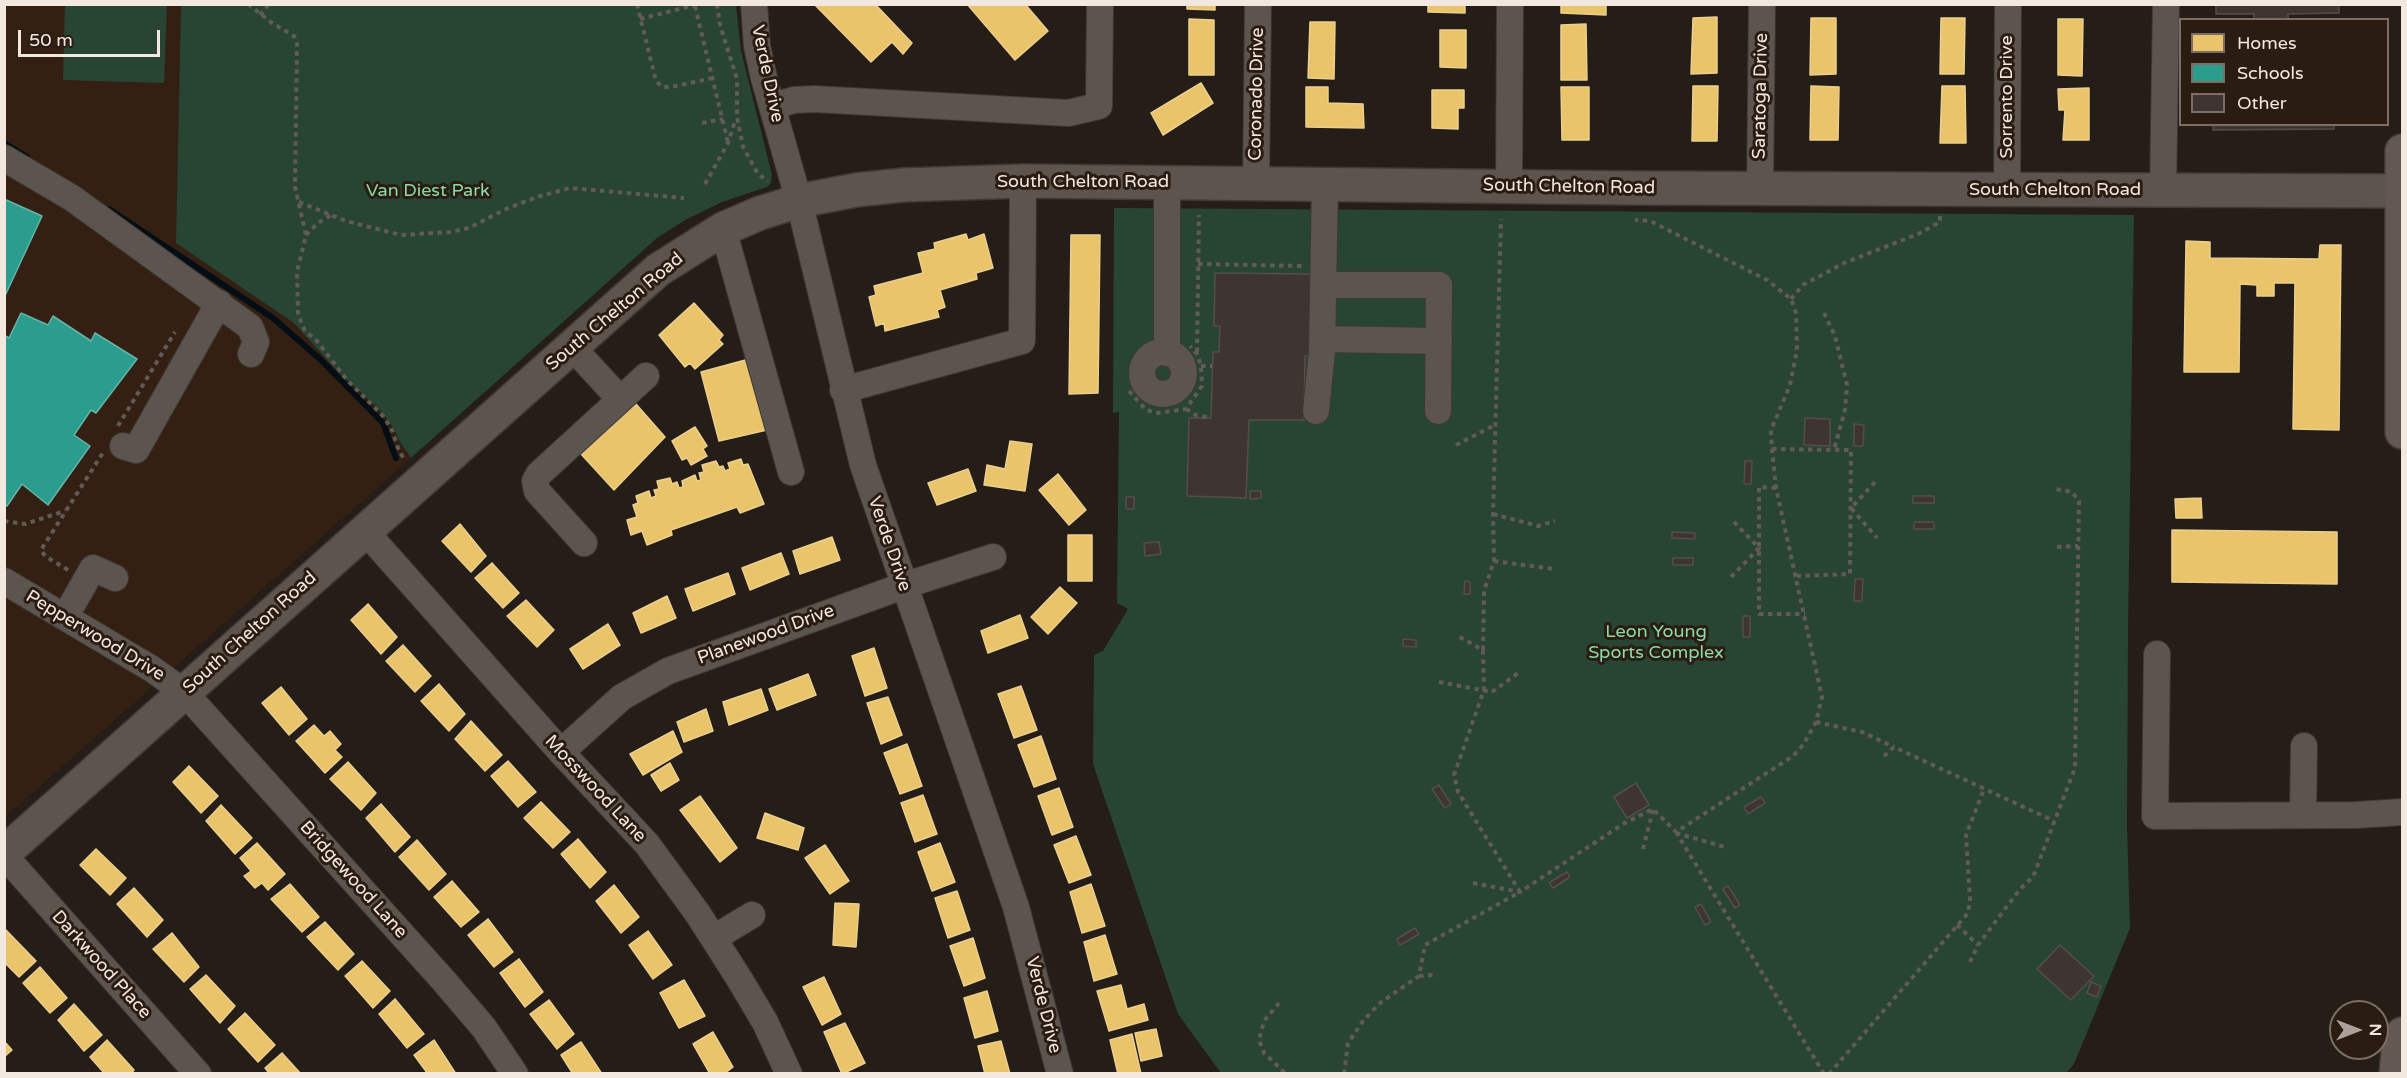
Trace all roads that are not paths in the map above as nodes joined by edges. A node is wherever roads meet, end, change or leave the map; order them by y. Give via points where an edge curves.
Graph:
1 (754, 4) edge
2 (1100, 4) edge
3 (1258, 4) edge
4 (1510, 4) edge
5 (1762, 4) edge
6 (2008, 4) edge
7 (2166, 4) edge
8 (773, 106) junction
9 (2403, 151) edge
10 (4, 158) edge
11 (1023, 181) junction
12 (1167, 182) junction
13 (1256, 184) junction
14 (1325, 184) junction
15 (1509, 186) junction
16 (1760, 189) junction
17 (2007, 190) junction
18 (2163, 190) junction
19 (2402, 191) edge
20 (799, 201) junction
21 (723, 229) junction
22 (1317, 276) junction
23 (219, 303) junction
24 (1322, 339) junction
25 (1439, 341) junction
26 (1167, 345) road end
27 (572, 347) junction
28 (252, 354) dead end
29 (2402, 354) edge
30 (646, 376) dead end
31 (843, 390) junction
32 (619, 398) junction
33 (1316, 411) dead end
34 (1438, 411) dead end
35 (2403, 432) edge
36 (114, 442) road end
37 (791, 472) dead end
38 (365, 531) junction
39 (584, 543) dead end
40 (993, 557) dead end
41 (115, 578) dead end
42 (4, 581) edge
43 (903, 586) junction
44 (65, 617) junction
45 (2157, 654) dead end
46 (184, 692) junction
47 (2304, 746) dead end
48 (561, 752) junction
49 (2403, 812) edge
50 (2303, 815) junction
51 (4, 854) edge
52 (752, 915) dead end
53 (714, 938) junction
54 (2403, 1034) edge
55 (198, 1074) edge
56 (515, 1074) edge
57 (789, 1074) edge
58 (1060, 1074) edge
59 (2396, 1074) edge

1 - 8 street, Verde Drive via 757,46
2 - 8 street via 1099,106 1068,113 814,99
3 - 13 street, Coronado Drive
4 - 15 street
5 - 16 street, Saratoga Drive
6 - 17 street, Sorrento Drive
7 - 18 street
8 - 20 street, Verde Drive
9 - 19 highway
10 - 23 street via 72,198
11 - 12 main road, South Chelton Road
11 - 20 main road, South Chelton Road via 903,185
11 - 31 street via 1022,341
12 - 13 main road, South Chelton Road
12 - 26 street
13 - 14 main road, South Chelton Road
14 - 15 main road, South Chelton Road
14 - 22 street
15 - 16 main road, South Chelton Road
16 - 17 main road, South Chelton Road
17 - 18 main road, South Chelton Road
18 - 19 main road, South Chelton Road
19 - 29 highway
20 - 21 main road, South Chelton Road
20 - 31 street, Verde Drive
21 - 27 main road, South Chelton Road via 658,270
21 - 37 street
22 - 24 street
22 - 25 street via 1439,285
23 - 28 street via 250,327 256,342
23 - 36 street via 135,450
24 - 25 street
24 - 33 street
25 - 34 street
27 - 32 street
27 - 38 main road, South Chelton Road
29 - 35 highway
30 - 32 street
31 - 43 street, Verde Drive
32 - 39 street via 535,481 537,491
38 - 46 main road, South Chelton Road
38 - 48 street, Mosswood Lane
40 - 43 street, Planewood Drive
41 - 44 street via 93,567
42 - 44 street, Pepperwood Drive
43 - 48 street, Planewood Drive via 668,671 622,697
43 - 58 street, Verde Drive via 1016,907
44 - 46 street, Pepperwood Drive
45 - 50 street via 2156,816
46 - 51 main road, South Chelton Road
46 - 56 street, Bridgewood Lane via 444,981 484,1028
47 - 50 street
48 - 53 street, Mosswood Lane via 646,844
49 - 50 street
51 - 55 street, Darkwood Place
52 - 53 street
53 - 57 street, Mosswood Lane via 765,1022
54 - 59 highway

